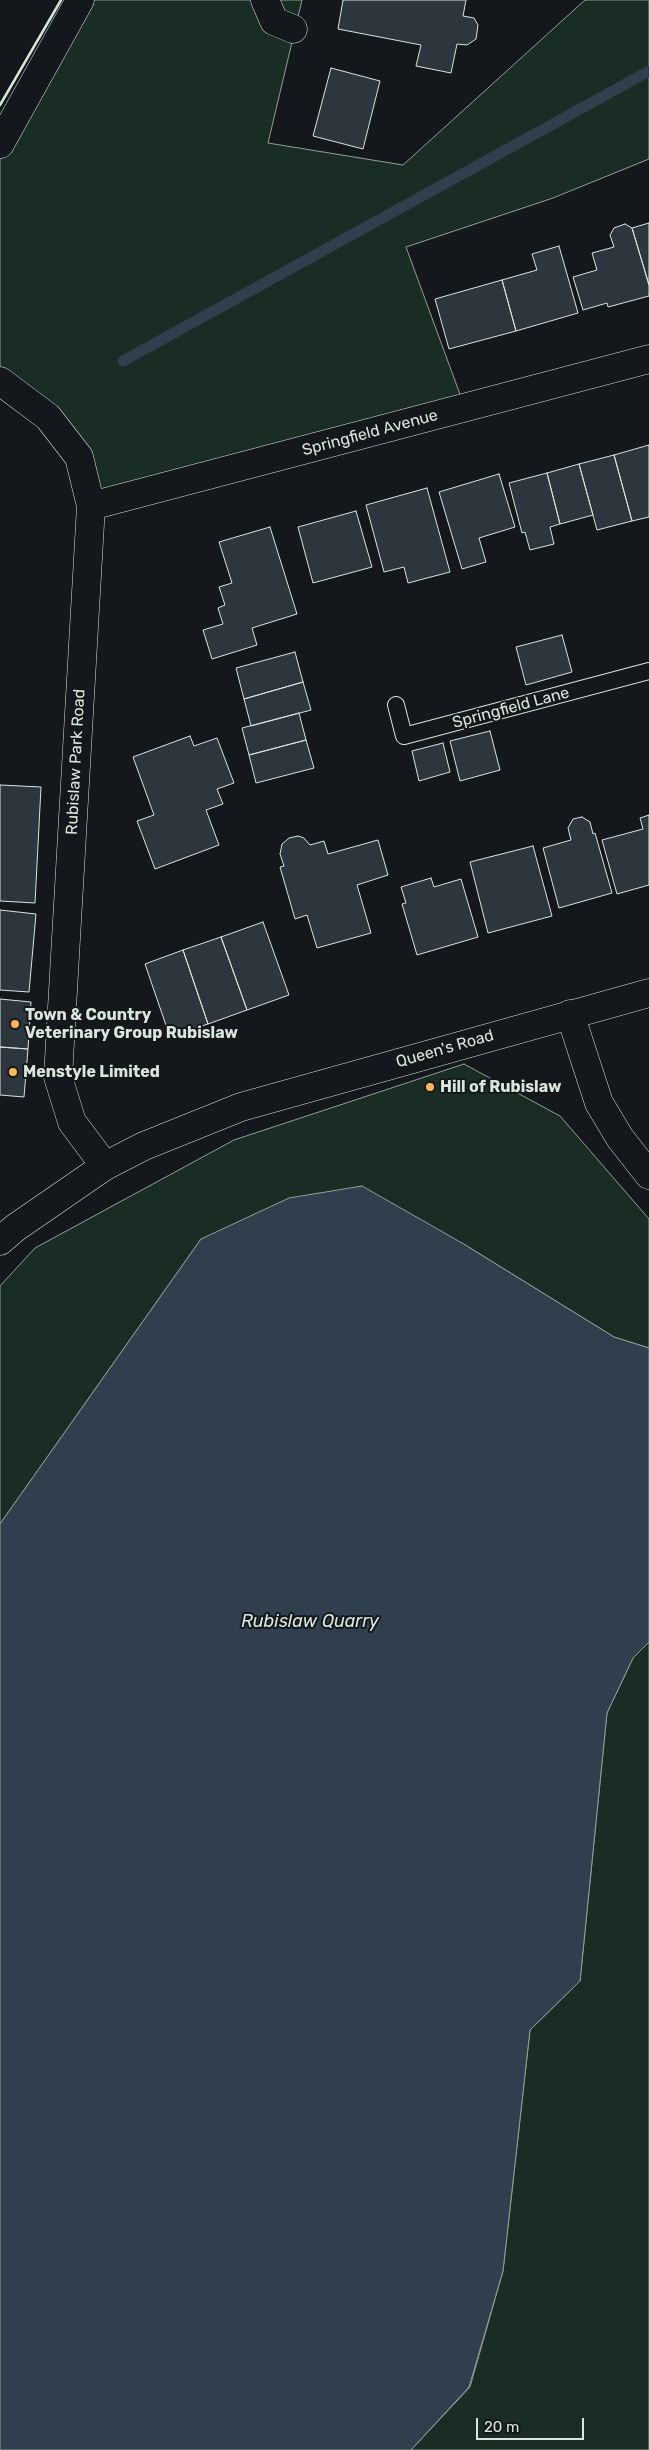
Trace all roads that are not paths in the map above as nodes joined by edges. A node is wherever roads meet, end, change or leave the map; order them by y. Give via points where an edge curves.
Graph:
1 (80, 0) edge
2 (265, 0) edge
3 (293, 29) dead end
4 (0, 144) edge
5 (649, 359) edge
6 (0, 381) edge
7 (91, 506) junction
8 (649, 671) edge
9 (396, 705) dead end
10 (649, 993) edge
11 (570, 1014) junction
12 (105, 1166) junction
13 (649, 1175) edge
14 (0, 1241) edge

1 - 4 street
2 - 3 street via 274,21
5 - 7 street, Springfield Avenue
6 - 7 street, Rubislaw Park Road via 48,417 79,458
7 - 12 street, Rubislaw Park Road via 58,1077 72,1122
8 - 9 lane, Springfield Lane via 404,736
10 - 11 street, Queen's Road
11 - 12 street, Queen's Road via 241,1108 144,1146
11 - 13 street via 599,1103 620,1138
12 - 14 street, Queen's Road

